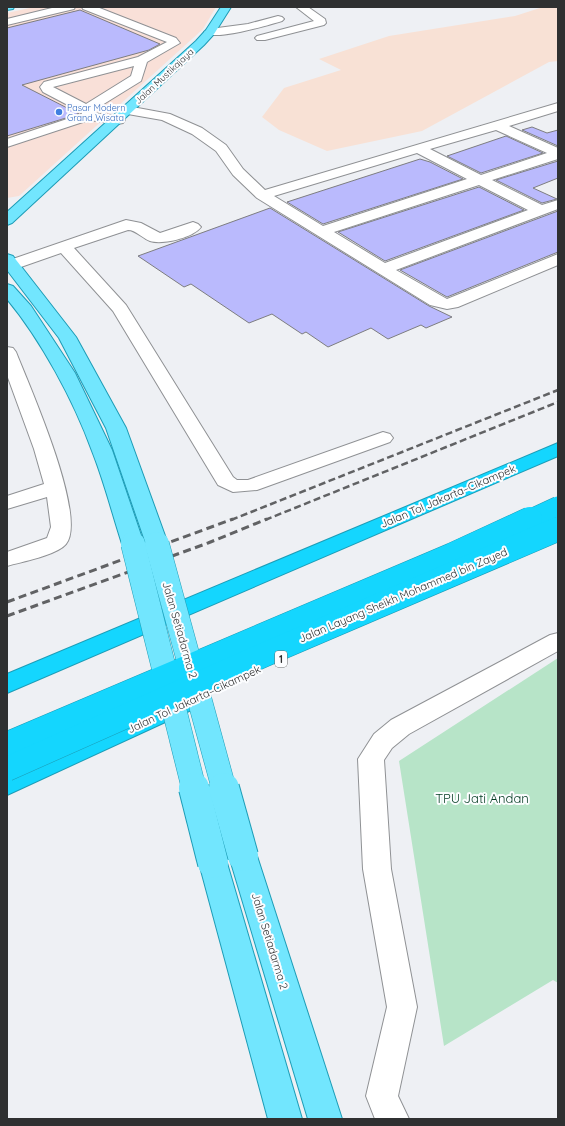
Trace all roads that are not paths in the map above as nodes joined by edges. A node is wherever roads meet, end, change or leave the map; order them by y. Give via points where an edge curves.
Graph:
1 (70, 7) edge
2 (87, 7) edge
3 (226, 7) edge
4 (301, 7) edge
5 (278, 19) dead end
6 (7, 22) edge
7 (177, 32) dead end
8 (210, 32) junction
9 (261, 38) dead end
10 (166, 41) junction
11 (200, 43) junction
12 (142, 60) junction
13 (557, 107) edge
14 (128, 110) junction
15 (87, 113) junction
16 (118, 120) junction
17 (497, 125) junction
18 (7, 143) edge
19 (419, 149) junction
20 (558, 153) edge
21 (480, 180) junction
22 (262, 195) junction
23 (30, 198) junction
24 (558, 204) edge
25 (7, 206) edge
26 (540, 210) junction
27 (7, 220) edge
28 (193, 227) dead end
29 (323, 231) junction
30 (64, 246) junction
31 (558, 259) edge
32 (10, 262) edge
33 (384, 269) junction
34 (7, 289) edge
35 (7, 352) edge
36 (383, 438) dead end
37 (558, 449) edge
38 (56, 487) junction
39 (7, 503) edge
40 (558, 506) edge
41 (558, 529) edge
42 (558, 539) edge
43 (7, 559) edge
44 (558, 641) edge
45 (7, 684) edge
46 (7, 744) edge
47 (7, 769) edge
48 (7, 785) edge
49 (285, 1119) edge
50 (325, 1119) edge
51 (392, 1119) edge

1 - 6 street
2 - 10 street
3 - 8 main road, Jalan Mustikajaya
4 - 9 street via 321,22
5 - 8 street
7 - 10 street
8 - 11 main road, Jalan Mustikajaya
10 - 11 street
10 - 12 street
11 - 14 main road, Jalan Mustikajaya
12 - 15 street via 137,78
12 - 15 street via 46,87
13 - 17 street
14 - 16 main road, Jalan Mustikajaya
14 - 22 street via 165,117 197,131 221,148 238,172
15 - 16 street
15 - 18 street via 80,120
16 - 23 main road, Jalan Mustikajaya
17 - 19 street
17 - 20 street
19 - 21 street
19 - 22 street
20 - 21 street
21 - 26 street
21 - 29 street
22 - 29 street
23 - 25 main road
23 - 27 main road, Jalan Mustikajaya
24 - 26 street
26 - 33 street
28 - 30 street via 162,238 153,236 136,225 126,225
29 - 33 street
30 - 32 street
30 - 36 street via 120,309 226,482 233,486 250,486
31 - 33 street via 447,304 436,301
32 - 50 main road, Jalan Setiadarma 2, bridge via 67,337 116,428 157,544 243,856
34 - 49 main road, bridge via 66,373 102,450 133,544 212,863
35 - 38 street via 34,419
37 - 45 highway, Jalan Tol Jakarta–Cikampek
38 - 39 street
38 - 43 street via 62,532 59,540
40 - 46 highway, Jalan Layang Sheikh Mohammed bin Zayed, bridge via 452,554
41 - 47 highway, Jalan Layang Sheikh Mohammed bin Zayed / 1, bridge
42 - 48 highway, Jalan Tol Jakarta–Cikampek / 1 via 257,669
44 - 51 street via 400,727 383,741 371,759 377,869 402,1007 382,1096

